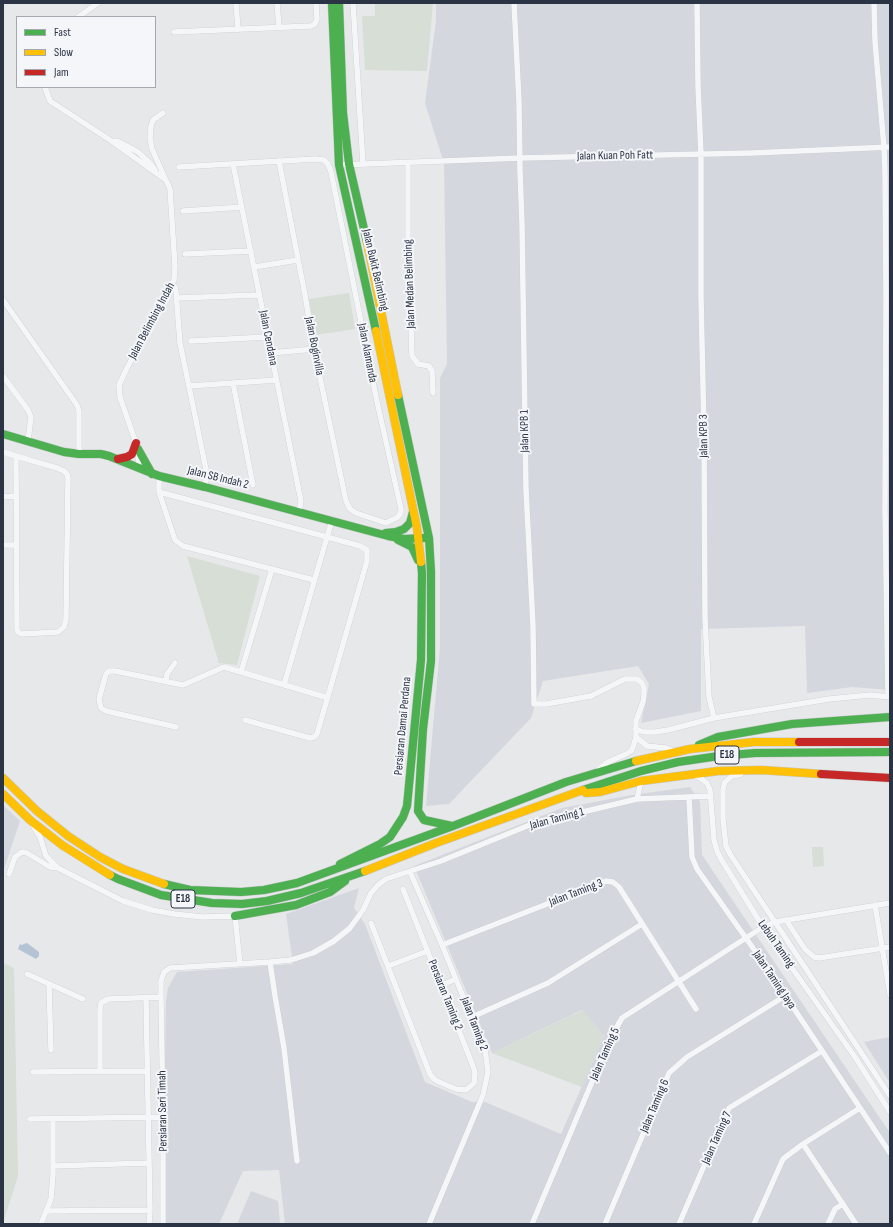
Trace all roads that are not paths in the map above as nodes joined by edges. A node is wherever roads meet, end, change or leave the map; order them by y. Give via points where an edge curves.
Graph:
1 (98, 3) edge
2 (236, 3) edge
3 (277, 3) edge
4 (316, 3) edge
5 (332, 3) edge
6 (339, 3) edge
7 (353, 3) edge
8 (514, 3) edge
9 (697, 3) edge
10 (874, 3) edge
11 (79, 16) edge
12 (279, 27) junction
13 (238, 29) junction
14 (174, 32) dead end
15 (44, 88) edge
16 (163, 113) dead end
17 (887, 148) edge
18 (701, 154) junction
19 (520, 158) junction
20 (279, 161) junction
21 (408, 163) junction
22 (233, 164) junction
23 (349, 164) junction
24 (363, 164) junction
25 (339, 165) junction
26 (179, 167) dead end
27 (166, 180) junction
28 (242, 207) junction
29 (183, 210) dead end
30 (251, 251) junction
31 (185, 254) dead end
32 (298, 260) junction
33 (254, 267) junction
34 (172, 285) junction
35 (260, 295) junction
36 (177, 298) junction
37 (3, 300) edge
38 (268, 337) junction
39 (191, 341) dead end
40 (314, 349) junction
41 (271, 353) junction
42 (3, 376) edge
43 (276, 380) junction
44 (233, 383) junction
45 (189, 386) junction
46 (433, 393) dead end
47 (3, 434) edge
48 (28, 441) junction
49 (137, 446) junction
50 (3, 452) edge
51 (79, 454) junction
52 (16, 456) junction
53 (118, 459) junction
54 (139, 468) junction
55 (156, 475) junction
56 (253, 485) dead end
57 (205, 486) junction
58 (159, 492) junction
59 (3, 496) edge
60 (15, 496) junction
61 (299, 512) junction
62 (413, 512) junction
63 (369, 519) junction
64 (332, 520) junction
65 (366, 530) junction
66 (377, 533) junction
67 (327, 536) junction
68 (388, 536) junction
69 (429, 538) junction
70 (419, 539) junction
71 (3, 545) edge
72 (16, 545) junction
73 (272, 569) junction
74 (422, 573) junction
75 (314, 580) junction
76 (175, 663) dead end
77 (241, 672) junction
78 (166, 681) junction
79 (284, 685) junction
80 (889, 697) edge
81 (328, 698) junction
82 (890, 717) edge
83 (714, 718) junction
84 (245, 720) dead end
85 (176, 728) dead end
86 (635, 729) junction
87 (636, 736) junction
88 (890, 742) edge
89 (690, 750) junction
90 (675, 752) junction
91 (890, 752) edge
92 (761, 770) junction
93 (596, 772) junction
94 (686, 774) junction
95 (3, 778) edge
96 (890, 778) edge
97 (641, 781) junction
98 (3, 794) edge
99 (569, 794) junction
100 (712, 796) junction
101 (689, 797) junction
102 (637, 799) junction
103 (30, 820) junction
104 (453, 826) junction
105 (44, 849) junction
106 (35, 857) junction
107 (58, 868) junction
108 (410, 872) junction
109 (326, 873) junction
110 (9, 874) dead end
111 (354, 876) junction
112 (403, 889) dead end
113 (890, 903) edge
114 (875, 905) junction
115 (235, 916) junction
116 (786, 920) junction
117 (775, 922) junction
118 (371, 923) dead end
119 (642, 924) junction
120 (763, 927) junction
121 (746, 939) junction
122 (442, 945) junction
123 (890, 947) edge
124 (882, 949) junction
125 (428, 951) junction
126 (270, 962) junction
127 (240, 964) junction
128 (388, 966) junction
129 (27, 974) dead end
130 (456, 979) junction
131 (679, 982) junction
132 (49, 984) junction
133 (442, 985) junction
134 (889, 988) edge
135 (890, 995) edge
136 (785, 996) junction
137 (161, 997) junction
138 (146, 998) junction
139 (83, 999) dead end
140 (696, 1010) dead end
141 (472, 1017) junction
142 (51, 1050) dead end
143 (822, 1051) junction
144 (100, 1071) junction
145 (147, 1071) junction
146 (33, 1072) dead end
147 (890, 1096) edge
148 (860, 1108) junction
149 (890, 1112) edge
150 (148, 1117) junction
151 (163, 1117) junction
152 (30, 1119) dead end
153 (53, 1119) junction
154 (803, 1144) junction
155 (890, 1153) edge
156 (297, 1161) dead end
157 (149, 1163) junction
158 (53, 1166) junction
159 (843, 1204) junction
160 (150, 1210) junction
161 (46, 1211) junction
162 (41, 1224) edge
163 (149, 1224) edge
164 (163, 1224) edge
165 (429, 1224) edge
166 (532, 1224) edge
167 (605, 1224) edge
168 (679, 1224) edge
169 (754, 1224) edge
170 (828, 1224) edge
171 (856, 1224) edge

1 - 11 street
2 - 13 street
3 - 12 street
4 - 12 street via 316,19 312,26
5 - 25 main road, Jalan Bukit Belimbing
6 - 23 main road, Jalan Bukit Belimbing
7 - 24 street
8 - 19 street, Jalan KPB 1
9 - 18 street, Jalan KPB 3
10 - 17 street via 875,40
12 - 13 street
13 - 14 street
15 - 27 street via 50,101
16 - 27 street, Jalan Belimbing Indah via 153,120 150,138 152,149
17 - 18 street, Jalan Kuan Poh Fatt
17 - 80 street via 885,508
18 - 19 street, Jalan Kuan Poh Fatt
18 - 83 street, Jalan KPB 3 via 700,290 706,629 709,697
19 - 21 street, Jalan Kuan Poh Fatt
19 - 86 street, Jalan KPB 1 via 526,490 534,704 591,696 625,679 637,679 642,683 644,695
20 - 22 street
20 - 32 street, Jalan Boginvilla
20 - 63 street, Jalan Alamanda via 324,160 331,172 401,509 398,518 386,523
21 - 24 street, Jalan Kuan Poh Fatt
21 - 46 street, Jalan Medan Belimbing via 412,356 418,364 429,366 432,371
22 - 26 street
22 - 28 street, Jalan Cendana
23 - 24 street, Jalan Kuan Poh Fatt
23 - 25 street, Jalan Kuan Poh Fatt
23 - 69 main road, Jalan Bukit Belimbing
25 - 62 main road, Jalan Bukit Belimbing
27 - 34 street, Jalan Belimbing Indah via 170,188 176,267
28 - 29 street
28 - 30 street, Jalan Cendana
30 - 31 street
30 - 33 street, Jalan Cendana
32 - 33 street
32 - 40 street, Jalan Boginvilla
33 - 35 street, Jalan Cendana
34 - 36 street
34 - 49 street, Jalan Belimbing Indah via 119,385 120,397
35 - 36 street
35 - 38 street, Jalan Cendana
36 - 45 street via 180,343
37 - 51 street via 77,405
38 - 39 street
38 - 41 street, Jalan Cendana
40 - 41 street
40 - 63 street, Jalan Boginvilla via 346,501 350,509
41 - 43 street, Jalan Cendana
42 - 48 street via 31,417
43 - 44 street
43 - 61 street, Jalan Cendana via 301,501
44 - 45 street
44 - 56 street
45 - 57 street via 207,474
47 - 48 main road, Jalan SB Indah 2
48 - 51 main road, Jalan SB Indah 2
49 - 53 main road via 132,454
49 - 54 street, Jalan Belimbing Indah
49 - 55 main road
50 - 52 street
51 - 53 main road, Jalan SB Indah 2 via 101,454
52 - 60 street
52 - 72 street via 64,470 68,478 66,619 62,630 21,634 18,632
53 - 54 main road, Jalan SB Indah 2
54 - 55 main road, Jalan SB Indah 2
55 - 57 main road, Jalan SB Indah 2
55 - 58 street
57 - 61 main road, Jalan SB Indah 2
58 - 67 street
58 - 73 street via 175,540 183,546
59 - 60 street
60 - 72 street
61 - 64 main road, Jalan SB Indah 2
62 - 66 main road via 410,522 404,529
62 - 70 main road, Jalan Bukit Belimbing
63 - 65 street
64 - 65 main road, Jalan SB Indah 2
64 - 67 street
65 - 66 main road, Jalan SB Indah 2
66 - 68 main road, Jalan SB Indah 2
67 - 75 street
67 - 81 street via 367,550 367,561
68 - 70 main road, Jalan SB Indah 2
68 - 74 main road via 412,548
69 - 70 main road, Jalan SB Indah 2
69 - 104 main road, Persiaran Damai Perdana via 431,661 417,805 424,820
70 - 74 main road, Persiaran Damai Perdana
71 - 72 street
73 - 75 street
73 - 77 street
74 - 109 main road, Persiaran Damai Perdana via 421,660 407,806 403,818 390,837
75 - 79 street
76 - 78 street via 167,674
77 - 78 street via 224,667 183,685
77 - 79 street
78 - 85 street via 109,671 99,700 101,708 106,711
79 - 81 street
80 - 83 street via 870,695
81 - 84 street via 314,737
82 - 89 main road via 785,726 718,737
83 - 86 street via 655,732
86 - 87 street
87 - 90 street via 647,746 666,748
87 - 93 street via 631,751 608,762
88 - 89 main road, E18 via 754,742
89 - 90 main road, E18
90 - 93 main road, E18
91 - 99 main road, E18 via 755,753 719,756 641,771
92 - 94 main road
92 - 96 main road
92 - 117 street, Lebuh Taming via 732,776 725,782 722,796 724,839 730,854
93 - 104 main road, E18
94 - 97 main road
94 - 100 street, Lebuh Taming via 707,783
95 - 109 main road, E18 via 37,812 68,836 123,869 164,884 190,890 241,892 297,883
97 - 99 main road via 600,792
97 - 102 street
98 - 103 main road, E18
99 - 111 main road, E18
100 - 101 street, Jalan Taming 1
100 - 120 street, Lebuh Taming via 717,851
101 - 102 street, Jalan Taming 1
101 - 121 street, Jalan Taming Jaya via 692,857 697,869
102 - 108 street, Jalan Taming 1 via 532,824
103 - 105 street
103 - 111 main road, E18 via 62,845 118,879 161,895 188,900 242,904 267,901
104 - 109 main road, E18
105 - 106 street via 40,856
105 - 107 street via 46,856
106 - 107 street via 50,867
106 - 110 street via 22,852 17,854
107 - 115 street via 123,901 152,910 203,917
108 - 122 street, Jalan Taming 2
108 - 126 street, Jalan Taming 1 via 386,878 378,885 350,928 334,941 313,953 291,960
111 - 115 main road via 314,899 273,910
112 - 125 street, Persiaran Taming 2
113 - 114 street, Jalan Taming 5
114 - 116 street, Jalan Taming 5
114 - 124 street
115 - 127 street
116 - 117 street, Jalan Taming 5
116 - 124 street via 805,949 814,957
117 - 120 street, Jalan Taming 5
117 - 147 street, Lebuh Taming
118 - 128 street
119 - 122 street, Jalan Taming 3 via 619,887 613,882 606,881
119 - 131 street, Jalan Taming 3
119 - 141 street via 548,983
120 - 121 street, Jalan Taming 5
120 - 149 street, Lebuh Taming via 855,1057
121 - 131 street, Jalan Taming 5
121 - 136 street, Jalan Taming Jaya
122 - 130 street, Jalan Taming 2
123 - 124 street
124 - 134 street
125 - 128 street
125 - 133 street, Persiaran Taming 2
126 - 127 street, Persiaran Seri Timah
126 - 156 street via 284,1048
127 - 137 street, Persiaran Seri Timah via 170,968 164,972
128 - 133 street, Persiaran Taming 2 via 430,1074 434,1079 456,1089 466,1090 474,1083 475,1073
129 - 132 street
130 - 133 street
130 - 141 street, Jalan Taming 2
131 - 140 street, Jalan Taming 3
131 - 166 street, Jalan Taming 5 via 622,1018 617,1026
132 - 139 street
132 - 142 street
134 - 135 street
136 - 143 street, Jalan Taming Jaya
136 - 167 street, Jalan Taming 6 via 687,1057 669,1073
137 - 138 street
137 - 151 street, Persiaran Seri Timah
138 - 144 street via 108,999 101,1003
138 - 145 street
141 - 165 street, Jalan Taming 2 via 487,1061 487,1083
143 - 148 street, Jalan Taming Jaya
143 - 168 street, Jalan Taming 7 via 729,1108
144 - 145 street
144 - 146 street
145 - 150 street
148 - 154 street
148 - 155 street, Jalan Taming Jaya
150 - 151 street
150 - 153 street
150 - 157 street
151 - 164 street, Persiaran Seri Timah
152 - 153 street
153 - 158 street
154 - 159 street
154 - 169 street via 783,1159
157 - 158 street
157 - 160 street
158 - 161 street via 51,1199
159 - 170 street via 835,1209
159 - 171 street
160 - 161 street
160 - 163 street
161 - 162 street

